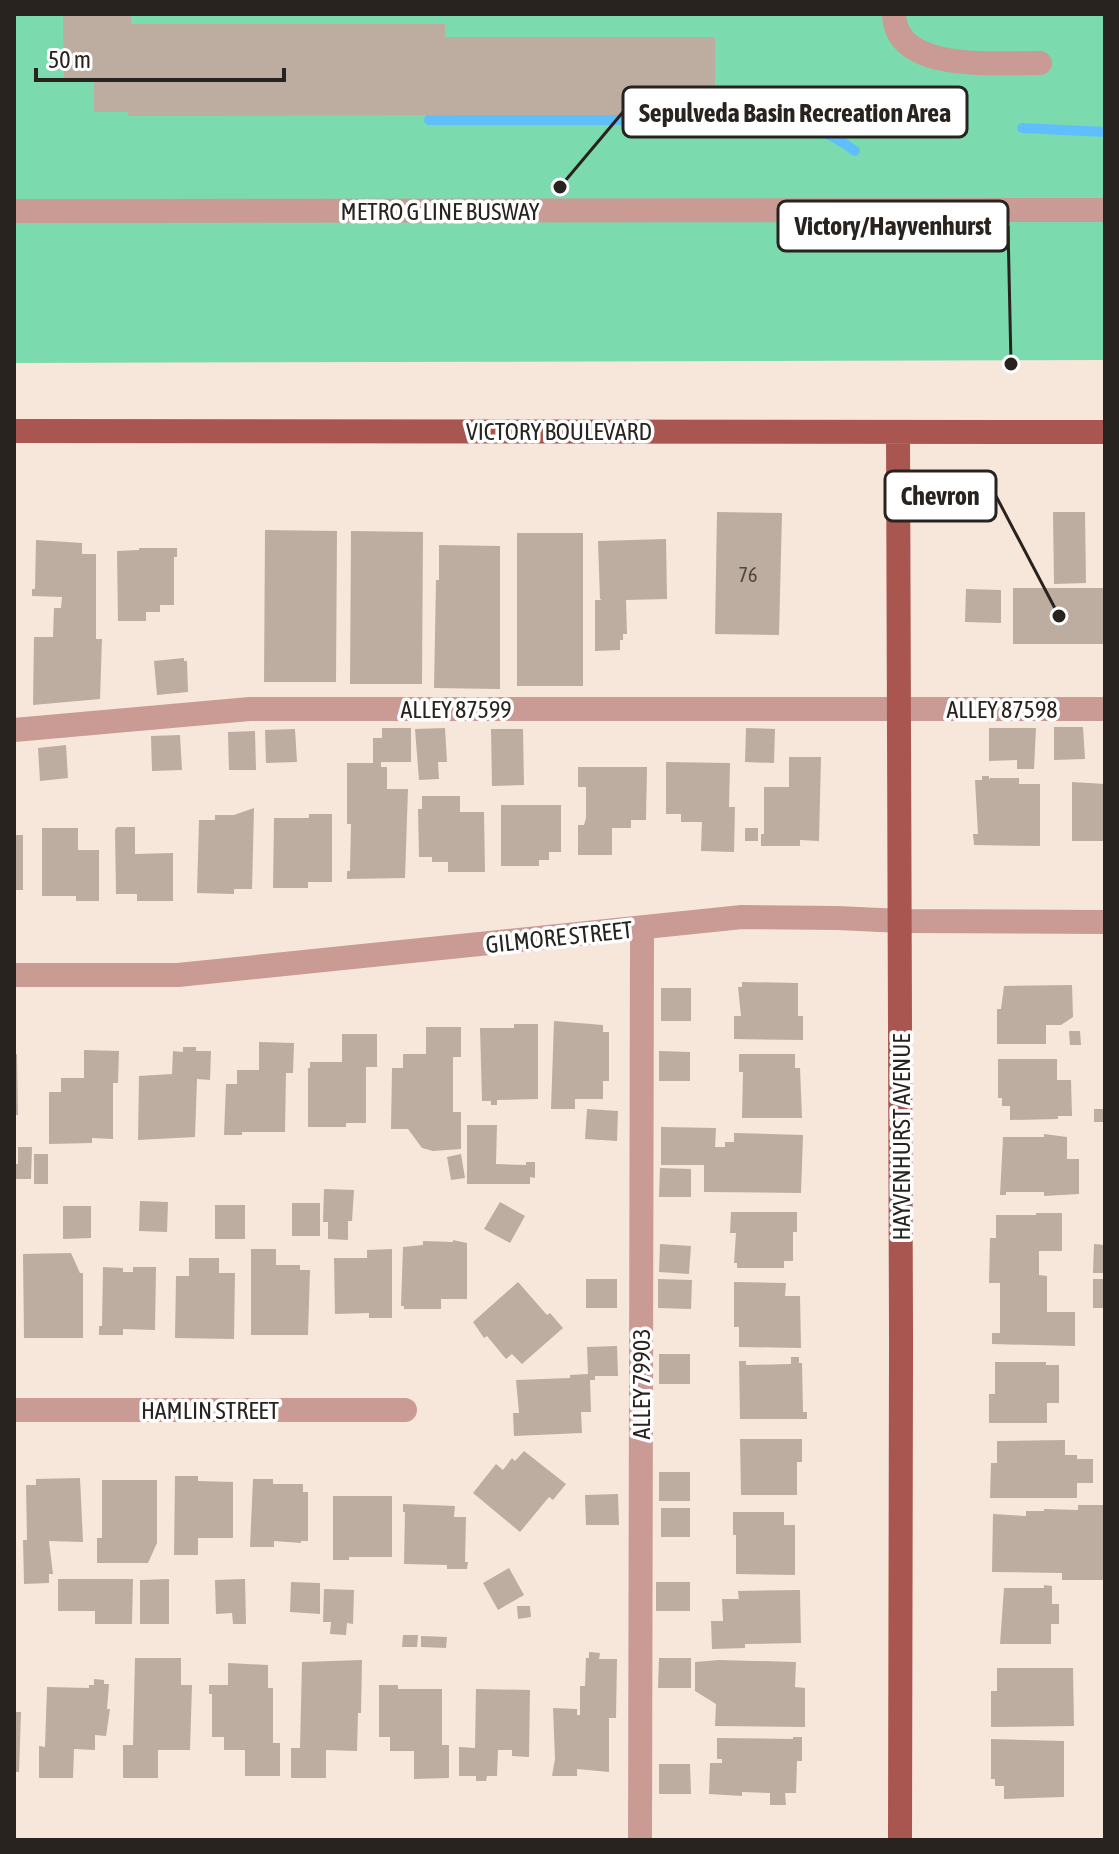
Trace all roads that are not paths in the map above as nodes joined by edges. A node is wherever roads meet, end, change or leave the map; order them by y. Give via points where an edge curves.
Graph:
1 (894, 14) edge
2 (1040, 63) dead end
3 (1105, 210) edge
4 (14, 211) edge
5 (14, 431) edge
6 (1105, 432) edge
7 (898, 433) junction
8 (899, 709) junction
9 (1105, 709) edge
10 (14, 730) edge
11 (902, 921) junction
12 (1105, 922) edge
13 (642, 929) junction
14 (14, 975) edge
15 (14, 1410) edge
16 (405, 1410) dead end
17 (640, 1840) edge
18 (900, 1840) edge

1 - 2 street via 894,27 905,44 940,60
3 - 4 street, METRO G LINE BUSWAY
5 - 7 main road, VICTORY BOULEVARD
6 - 7 main road, VICTORY BOULEVARD
7 - 8 main road, HAYVENHURST AVENUE
8 - 9 street, ALLEY 87598
8 - 10 street, ALLEY 87599 via 250,709
8 - 11 main road, HAYVENHURST AVENUE
11 - 12 street, GILMORE STREET
11 - 13 street, GILMORE STREET via 742,917
11 - 18 main road, HAYVENHURST AVENUE
13 - 14 street, GILMORE STREET via 178,975
13 - 17 street, ALLEY 79903
15 - 16 street, HAMLIN STREET

